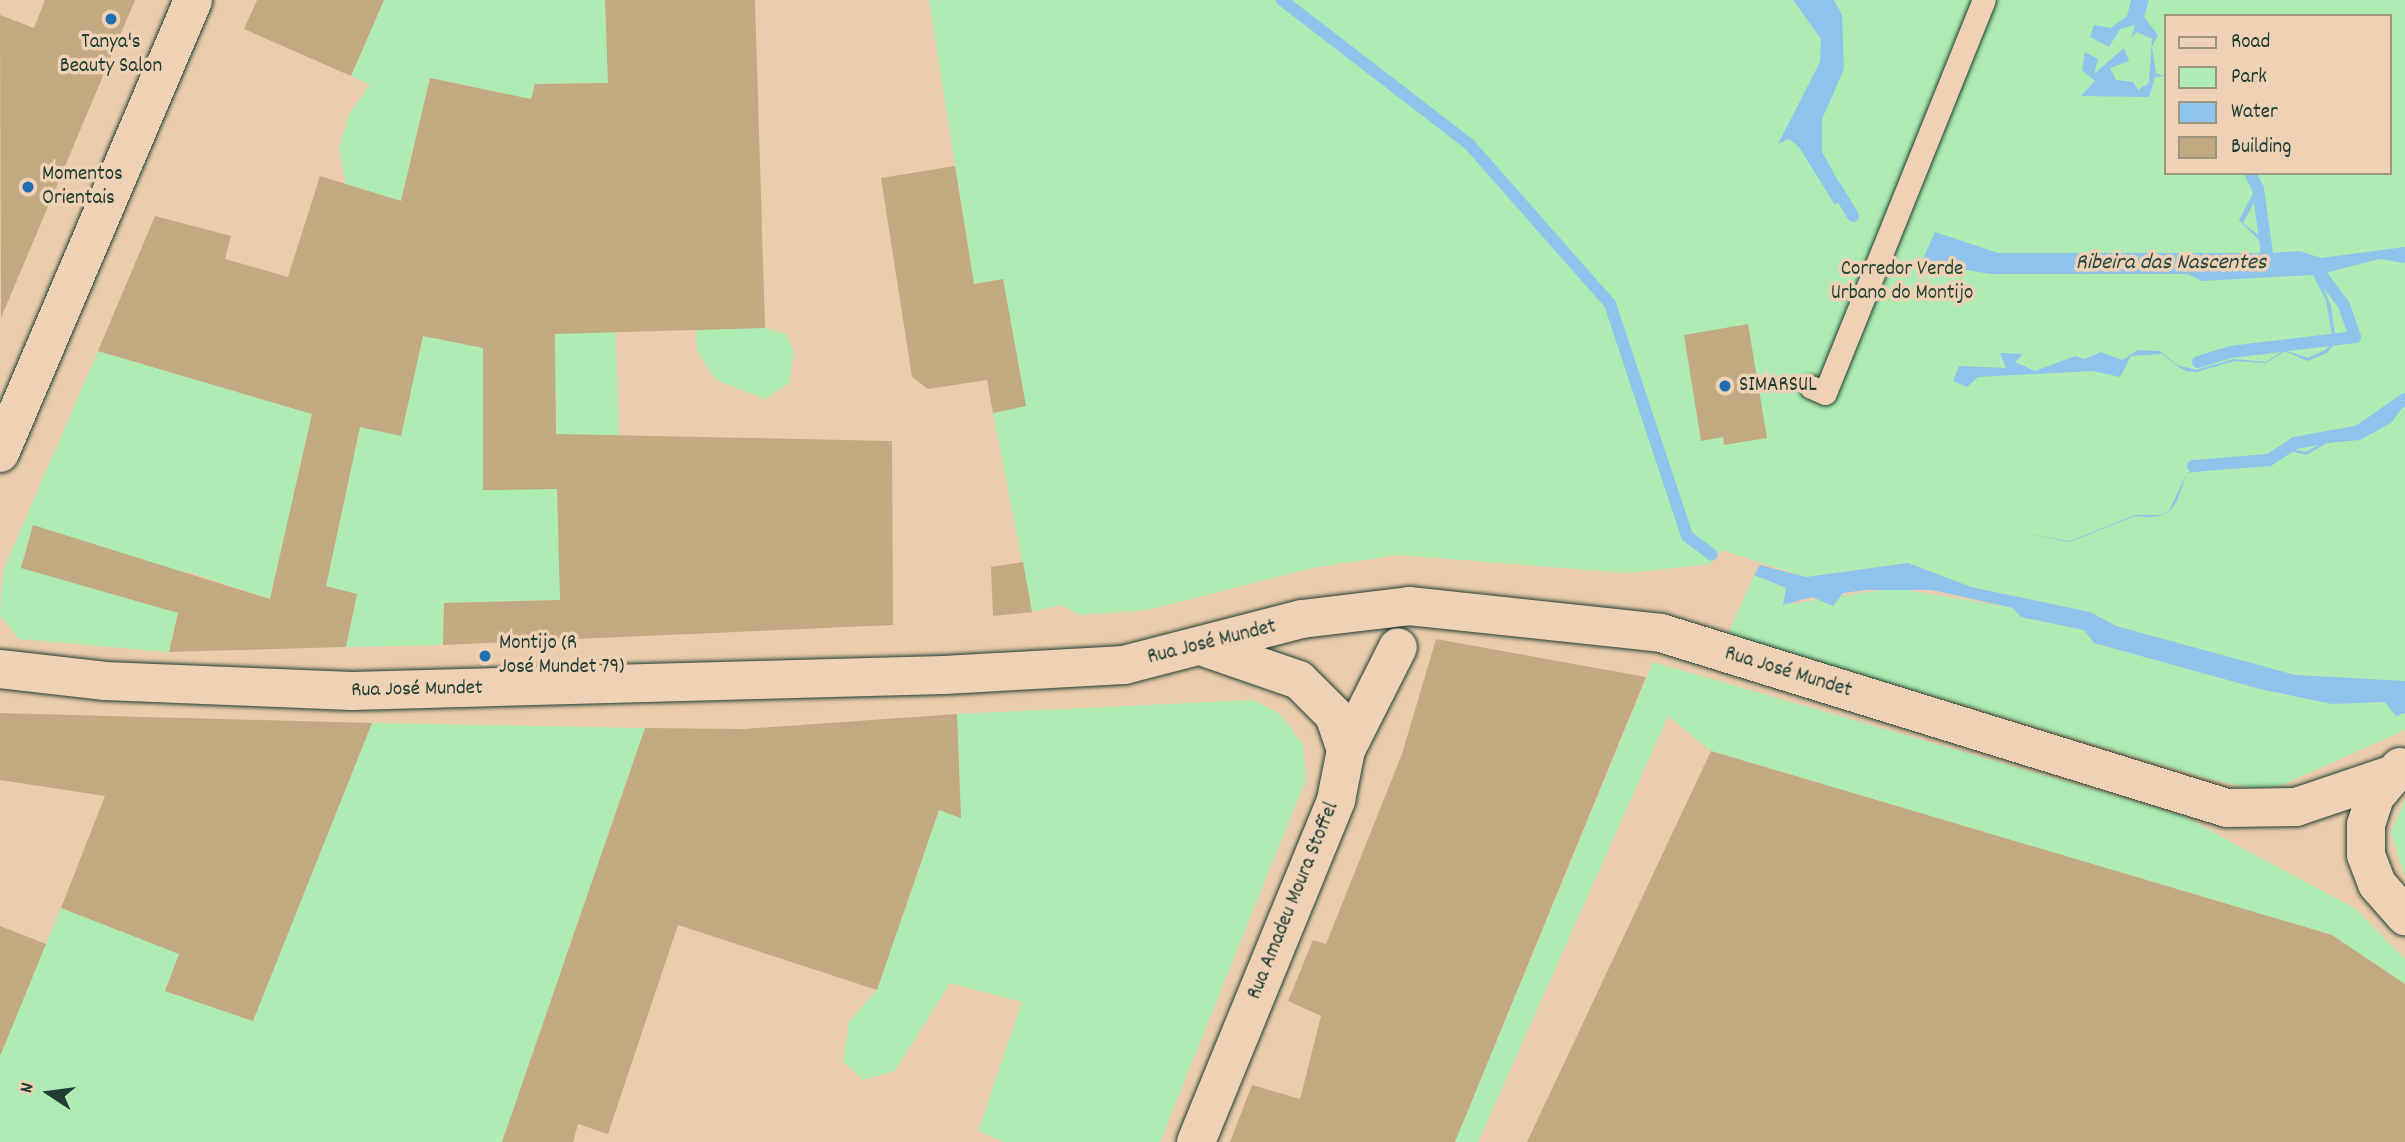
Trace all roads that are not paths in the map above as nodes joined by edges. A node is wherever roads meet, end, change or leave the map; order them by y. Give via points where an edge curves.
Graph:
1 (193, 0) edge
2 (1984, 0) edge
3 (1811, 387) dead end
4 (0, 453) edge
5 (1398, 647) dead end
6 (1206, 648) junction
7 (8, 666) edge
8 (1346, 750) junction
9 (2398, 769) edge
10 (2405, 916) edge
11 (1196, 1142) edge

1 - 4 street
2 - 3 lane via 1825,393
5 - 8 street
6 - 7 street, Rua José Mundet via 1110,666 470,689 326,690
6 - 8 street via 1299,680 1334,715
6 - 9 street, Rua José Mundet via 1351,611 1409,606 1513,612 1661,634 2227,808 2296,807
8 - 11 street, Rua Amadeu Moura Stoffel via 1336,800
9 - 10 street via 2366,824 2366,855 2376,884

